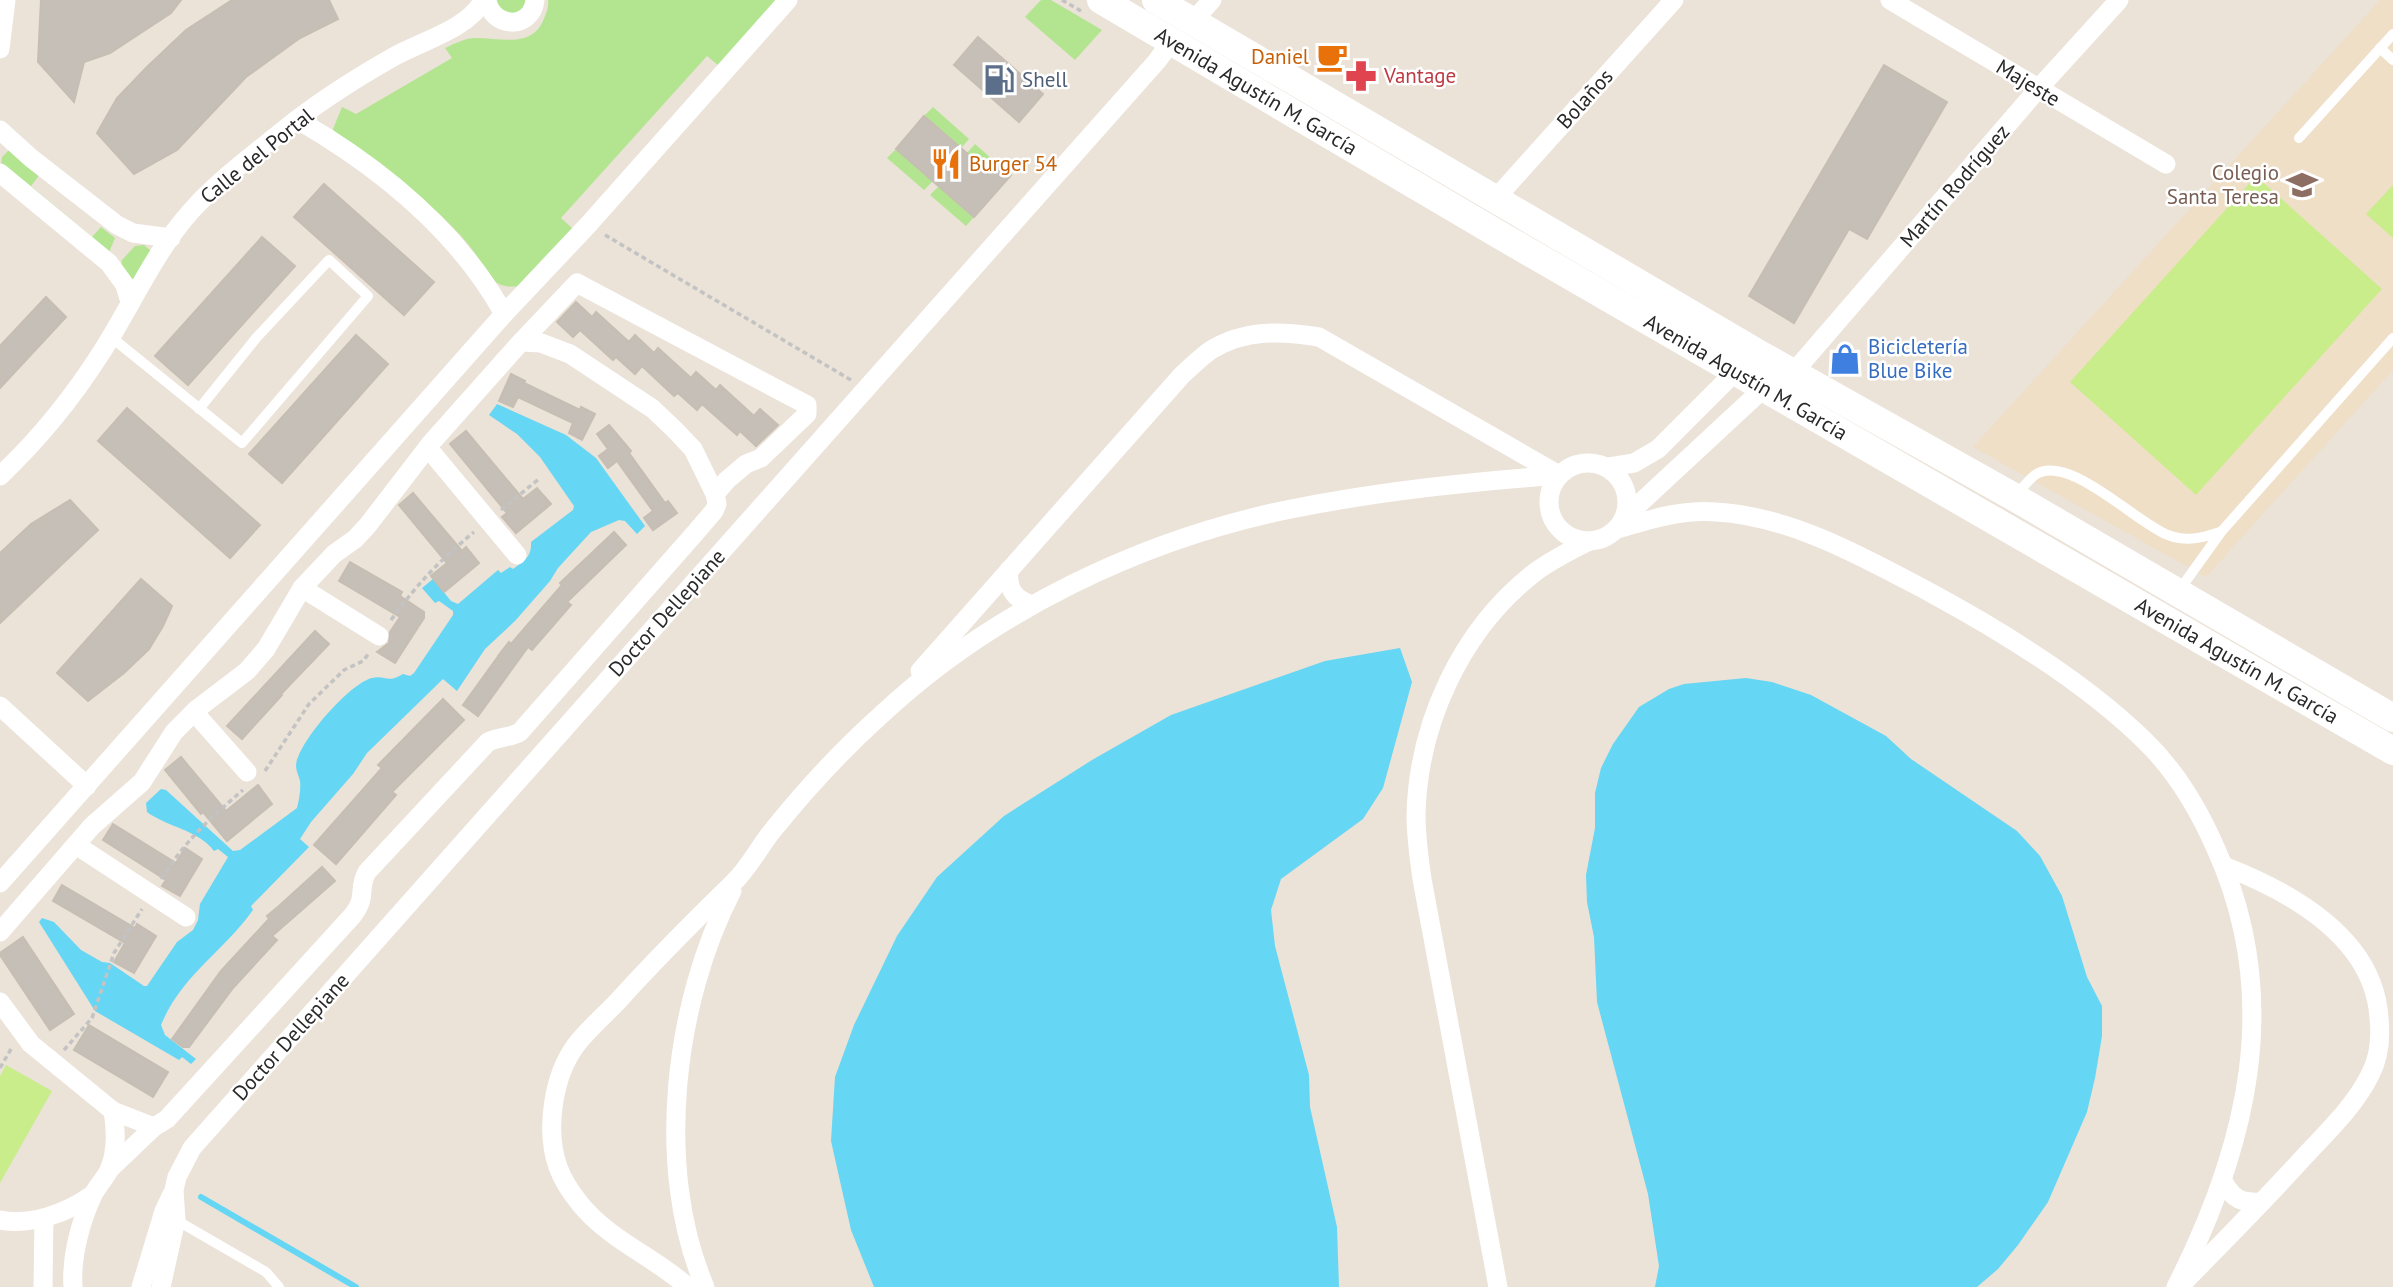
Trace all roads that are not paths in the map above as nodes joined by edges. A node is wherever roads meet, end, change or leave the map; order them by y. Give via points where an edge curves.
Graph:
1 (6, 0) edge
2 (485, 0) edge
3 (535, 0) edge
4 (788, 0) edge
5 (1101, 0) edge
6 (1156, 0) edge
7 (1212, 0) edge
8 (1674, 0) edge
9 (1890, 0) edge
10 (2119, 0) edge
11 (502, 21) junction
12 (1193, 21) junction
13 (462, 23) junction
14 (2393, 34) edge
15 (1171, 42) junction
16 (2380, 48) junction
17 (0, 49) edge
18 (2393, 60) edge
19 (2038, 89) junction
20 (298, 120) junction
21 (0, 131) edge
22 (2299, 138) dead end
23 (0, 140) edge
24 (2166, 164) dead end
25 (0, 173) edge
26 (1496, 198) junction
27 (133, 233) junction
28 (170, 237) junction
29 (109, 263) junction
30 (130, 302) junction
31 (504, 314) junction
32 (111, 337) junction
33 (2393, 338) edge
34 (521, 342) junction
35 (1761, 355) junction
36 (1735, 371) junction
37 (1793, 373) junction
38 (1764, 388) junction
39 (1791, 403) junction
40 (199, 409) junction
41 (1698, 410) junction
42 (1720, 429) junction
43 (1502, 441) junction
44 (428, 448) junction
45 (1609, 467) junction
46 (1559, 475) junction
47 (0, 476) edge
48 (1489, 480) junction
49 (715, 494) junction
50 (2014, 497) junction
51 (1621, 523) junction
52 (2221, 532) junction
53 (1589, 541) junction
54 (517, 555) dead end
55 (1009, 570) junction
56 (302, 588) junction
57 (2177, 592) junction
58 (1032, 606) junction
59 (379, 636) dead end
60 (0, 706) edge
61 (885, 711) junction
62 (194, 712) junction
63 (2393, 718) edge
64 (2393, 751) edge
65 (247, 772) dead end
66 (87, 786) junction
67 (76, 845) junction
68 (2224, 866) junction
69 (740, 876) junction
70 (0, 883) edge
71 (186, 917) dead end
72 (0, 932) edge
73 (669, 945) junction
74 (702, 964) junction
75 (0, 1002) edge
76 (113, 1111) junction
77 (154, 1127) junction
78 (110, 1169) junction
79 (2223, 1181) junction
80 (174, 1190) junction
81 (92, 1195) junction
82 (2262, 1202) junction
83 (44, 1218) junction
84 (0, 1220) edge
85 (176, 1220) junction
86 (690, 1245) junction
87 (653, 1260) junction
88 (43, 1287) edge
89 (74, 1287) edge
90 (141, 1287) edge
91 (161, 1287) edge
92 (279, 1287) edge
93 (688, 1287) edge
94 (705, 1287) edge
95 (1498, 1287) edge
96 (2177, 1287) edge

1 - 17 street
2 - 11 street
2 - 13 street
3 - 11 street via 525,19
4 - 31 street
5 - 15 main road, Avenida Agustín M. García
6 - 12 main road, Avenida Agustín M. García
7 - 12 street
8 - 26 street, Bolaños
9 - 19 street, Majeste
10 - 19 street, Martín Rodríguez
11 - 13 street
12 - 26 main road, Avenida Agustín M. García
13 - 20 street, Calle del Portal via 396,56
14 - 16 lane
15 - 36 main road, Avenida Agustín M. García
15 - 80 street, Doctor Dellepiane via 192,1148 180,1166
16 - 18 lane
16 - 22 lane
19 - 24 street, Majeste
19 - 37 street, Martín Rodríguez
20 - 28 street, Calle del Portal via 220,182
20 - 31 street via 361,161 421,211 475,268
21 - 23 street
21 - 27 street via 106,217
25 - 29 street
26 - 35 main road, Avenida Agustín M. García
27 - 28 street
27 - 29 street
28 - 30 street, Calle del Portal
29 - 30 street via 125,285
30 - 32 street, Calle del Portal
31 - 66 street
32 - 40 lane
32 - 47 street, Calle del Portal via 47,425
33 - 52 lane
34 - 44 street
34 - 49 street via 541,343 570,354 653,409 693,449
34 - 49 street via 577,283 807,405 807,414
35 - 37 main road, Avenida Agustín M. García
35 - 38 street
36 - 38 main road, Avenida Agustín M. García
36 - 41 street
37 - 39 street
37 - 50 main road, Avenida Agustín M. García
38 - 39 main road, Avenida Agustín M. García
38 - 42 street
39 - 64 main road, Avenida Agustín M. García
40 - 40 lane via 242,443 368,296 329,260 257,337
41 - 42 street
41 - 45 street via 1658,449 1634,463
42 - 51 street
43 - 46 street
43 - 48 street via 1506,465
43 - 55 street via 1319,337 1264,332 1237,339 1212,350 1181,375
44 - 54 street
44 - 56 street via 362,532
45 - 46 street via 1583,462
45 - 51 street via 1624,484 1628,506
46 - 48 street
46 - 53 street via 1549,498 1555,523 1564,533
48 - 58 street via 1391,491 1231,524 1135,556
49 - 77 street via 714,511 520,732 488,742 367,872 362,880 362,903 353,915 167,1119
50 - 52 lane via 2035,474 2062,471 2166,534 2186,539
50 - 57 main road, Avenida Agustín M. García
51 - 53 street via 1599,540
51 - 68 street via 1716,512 1754,518 1827,542 1982,621 2110,710 2146,742 2203,819
52 - 57 lane
53 - 95 street via 1533,574 1471,641 1431,724 1418,789 1422,879
55 - 58 street via 1009,587
55 - 61 street
56 - 59 street
56 - 62 street via 266,649 247,671
57 - 63 main road, Avenida Agustín M. García
58 - 61 street via 964,647
60 - 66 street
61 - 69 street via 808,789
62 - 65 street
62 - 67 street via 174,732 142,782
66 - 70 street
67 - 71 street
67 - 72 street
68 - 79 street via 2241,922 2253,994 2248,1078
68 - 82 street via 2255,878 2318,916 2345,939 2362,962 2379,1009 2377,1056 2364,1085 2340,1119
69 - 73 street
69 - 74 street
73 - 74 street via 694,948
73 - 87 street via 575,1045 558,1084 551,1121 558,1168 568,1188 600,1224
74 - 86 street via 679,1061 676,1098 679,1172
75 - 76 street via 31,1044
76 - 77 street
76 - 78 street via 116,1127
77 - 78 street
78 - 81 street
79 - 82 street via 2239,1201
79 - 96 street
80 - 85 street, Doctor Dellepiane
80 - 90 street, Doctor Dellepiane
81 - 83 street
81 - 89 street via 82,1225
82 - 96 street
83 - 84 street
83 - 88 street
85 - 91 street, Doctor Dellepiane
85 - 92 lane via 266,1272
86 - 87 street via 674,1261
86 - 94 street
87 - 93 street

